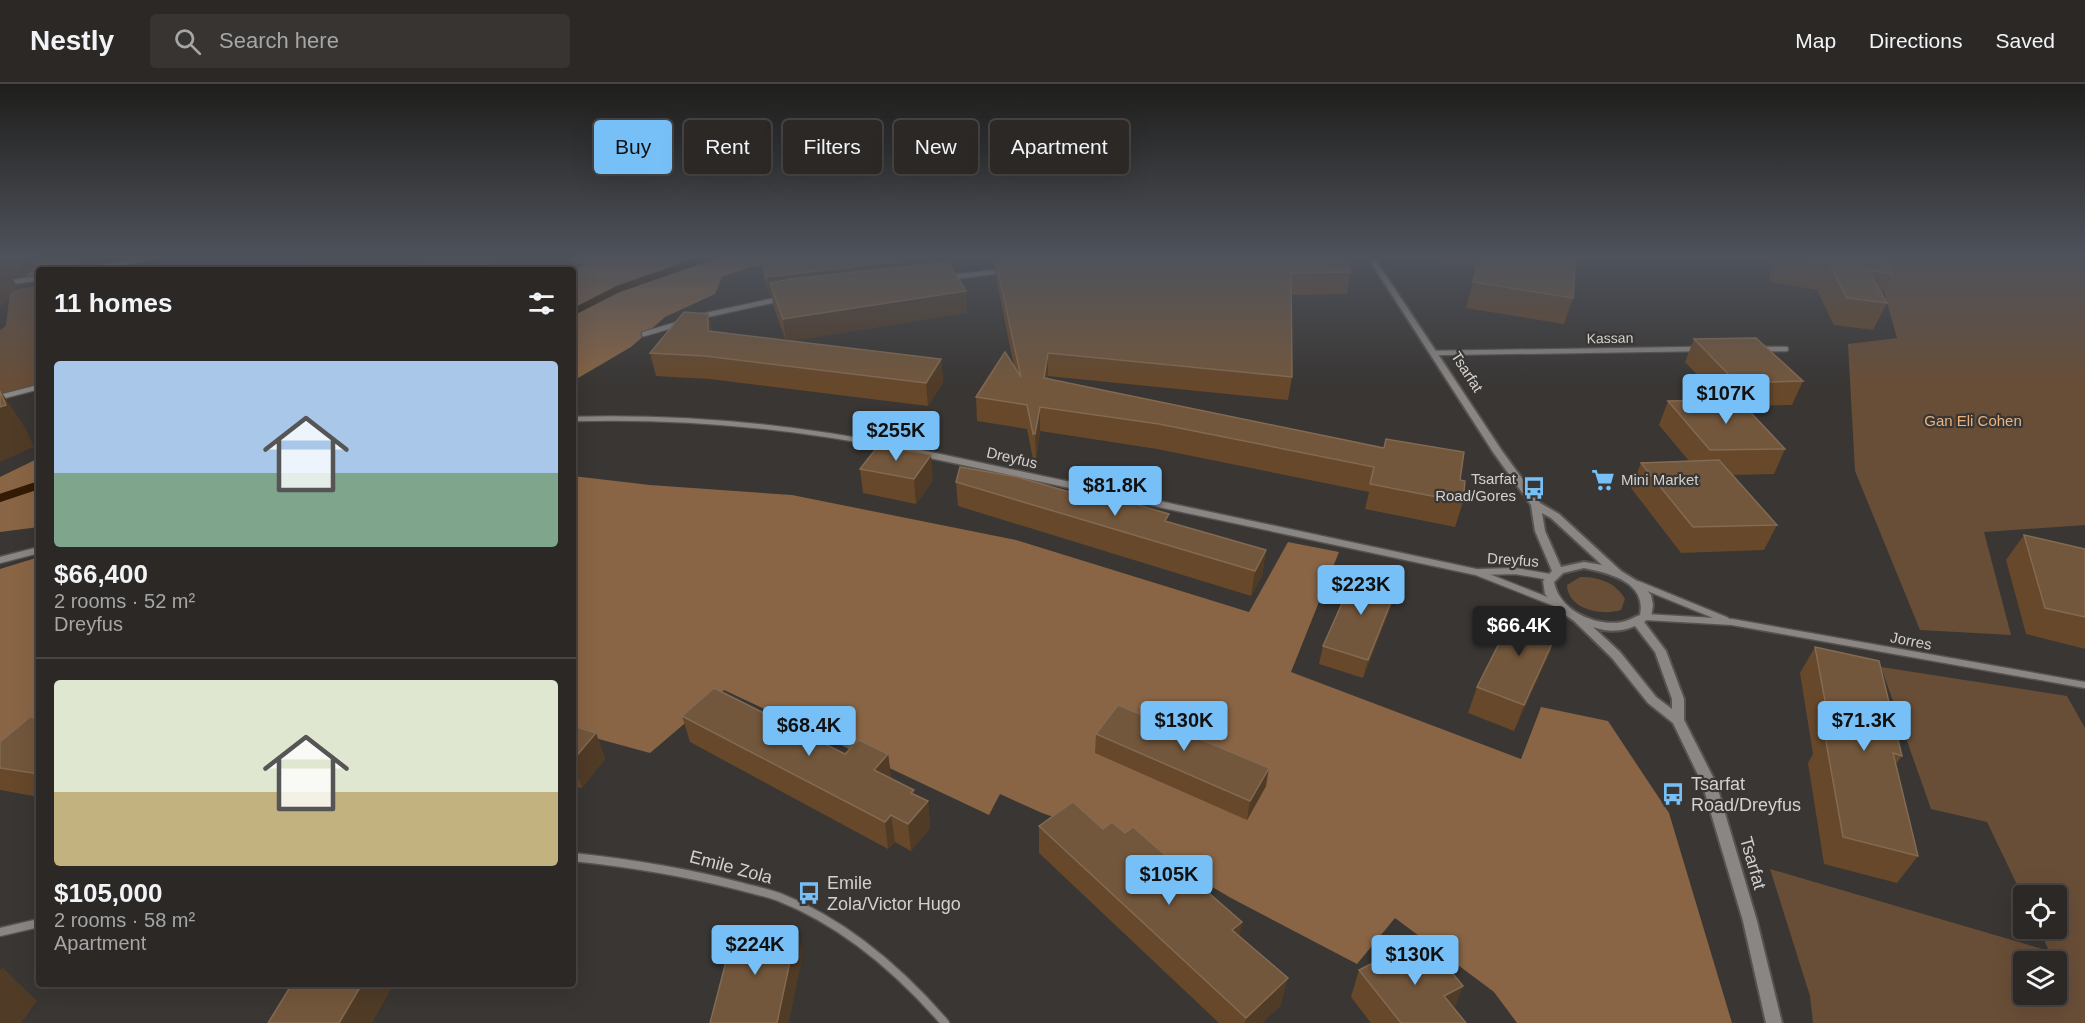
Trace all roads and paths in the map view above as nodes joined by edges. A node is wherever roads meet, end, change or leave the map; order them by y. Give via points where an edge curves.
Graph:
1 (776, 300) edge
2 (1399, 300) edge
3 (698, 317) edge
4 (687, 321) edge
5 (644, 334) dead end
6 (1704, 349) edge
7 (1754, 349) edge
8 (1786, 350) dead end
9 (1434, 353) junction
10 (36, 388) edge
11 (0, 397) edge
12 (576, 419) edge
13 (1536, 505) junction
14 (36, 551) edge
15 (0, 560) edge
16 (1476, 572) junction
17 (1553, 573) junction
18 (1617, 573) junction
19 (1631, 581) junction
20 (1557, 605) junction
21 (1570, 614) junction
22 (1641, 619) junction
23 (1732, 622) junction
24 (2085, 685) edge
25 (1678, 720) junction
26 (576, 856) edge
27 (36, 924) edge
28 (0, 932) edge
29 (945, 1023) edge
30 (1774, 1023) edge

1 - 3 street
2 - 9 street, Tsarfat
4 - 5 street
6 - 9 street, Kassan
7 - 8 street
9 - 13 street, Tsarfat
10 - 11 street
12 - 16 street, Dreyfus via 689,420 870,443
13 - 17 street, Tsarfat
13 - 18 street, Tsarfat via 1555,516
14 - 15 street
16 - 17 street, Dreyfus
16 - 20 street, Dreyfus
17 - 18 street via 1584,565
17 - 20 street, Tsarfat via 1548,586
18 - 19 street
19 - 22 street via 1648,602
19 - 23 street, Jorres
20 - 21 street
21 - 22 street via 1617,627
21 - 25 street, Tsarfat via 1616,655 1652,700
22 - 23 street, Jorres
22 - 25 street, Tsarfat via 1660,651 1678,699
23 - 24 street, Jorres
25 - 30 street, Tsarfat via 1709,783 1750,921
26 - 29 street, Emile Zola via 674,870 777,897 866,946
27 - 28 street

